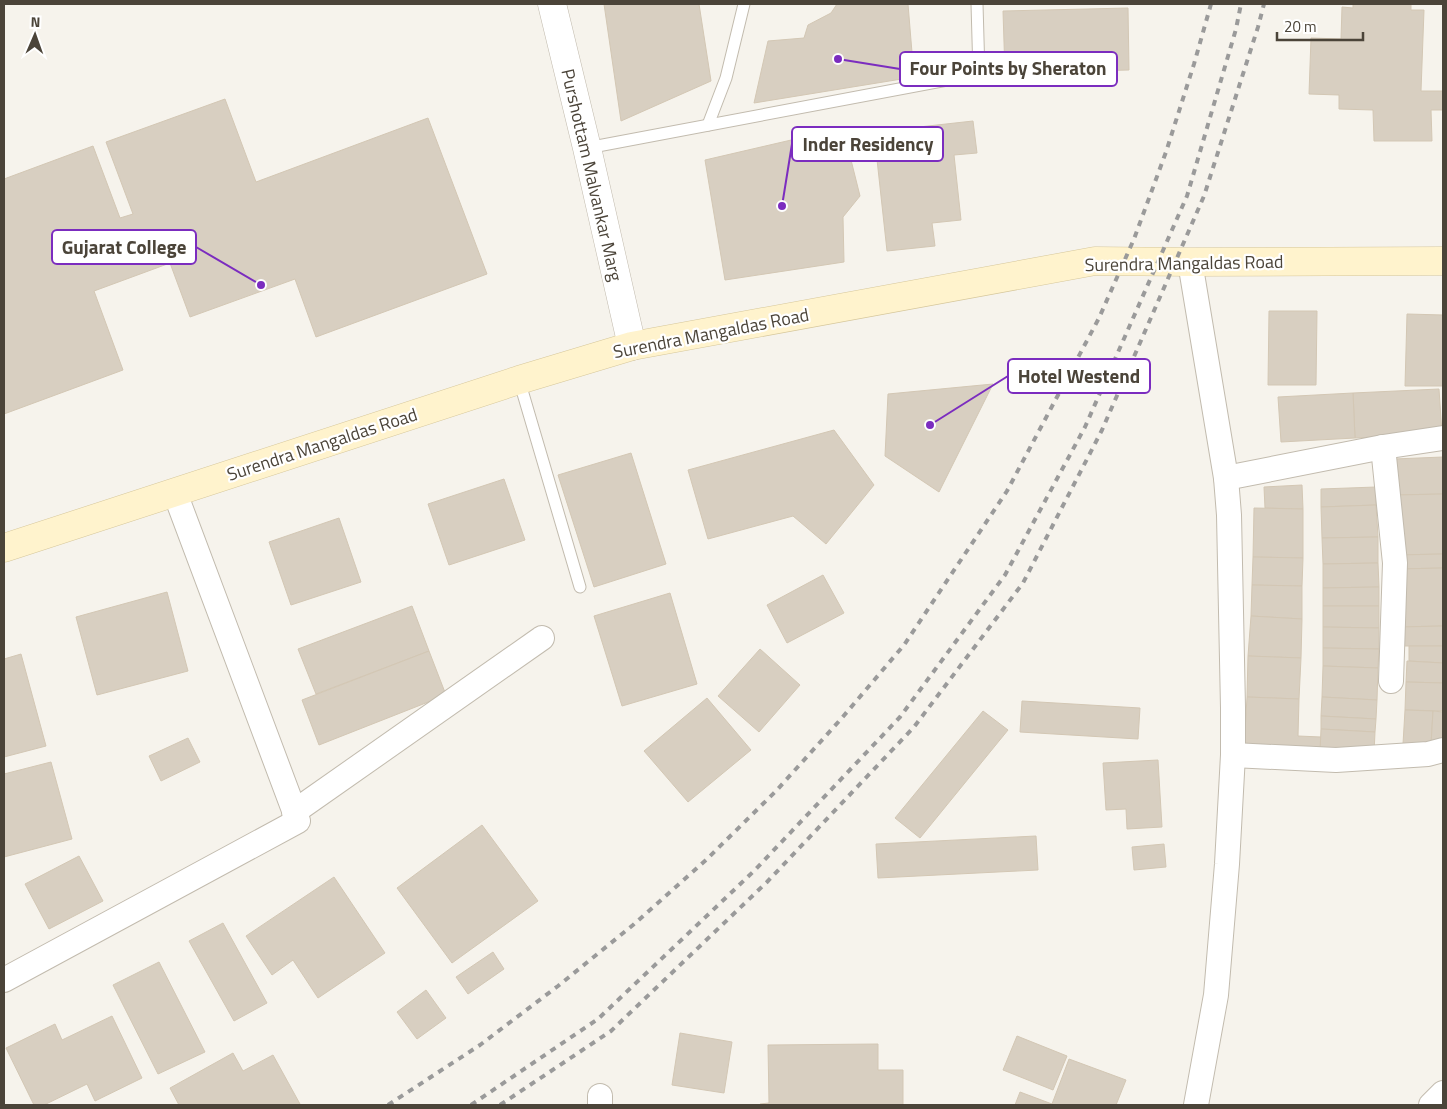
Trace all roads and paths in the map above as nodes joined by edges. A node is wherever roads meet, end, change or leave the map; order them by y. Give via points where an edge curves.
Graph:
1 (552, 4) edge
2 (744, 4) edge
3 (977, 4) edge
4 (708, 125) junction
5 (587, 148) junction
6 (1443, 261) edge
7 (1190, 262) junction
8 (632, 346) junction
9 (519, 380) junction
10 (1443, 438) edge
11 (1383, 447) junction
12 (1226, 478) junction
13 (176, 493) junction
14 (4, 548) edge
15 (580, 587) dead end
16 (542, 638) dead end
17 (1391, 681) dead end
18 (1443, 750) edge
19 (1233, 755) junction
20 (294, 812) junction
21 (4, 980) edge
22 (1443, 1093) edge
23 (1196, 1105) edge
24 (1432, 1105) edge

1 - 5 street, Purshottam Malvankar Marg
2 - 4 lane via 726,78
3 - 4 lane via 979,74
4 - 5 lane
5 - 8 street, Purshottam Malvankar Marg
6 - 7 main road, Surendra Mangaldas Road
7 - 8 main road, Surendra Mangaldas Road via 1095,261
7 - 12 street
8 - 9 main road, Surendra Mangaldas Road
9 - 13 main road, Surendra Mangaldas Road
9 - 15 lane
10 - 11 street
11 - 12 street
11 - 17 street via 1395,563
12 - 19 street
13 - 14 main road, Surendra Mangaldas Road
13 - 20 street
16 - 20 street
18 - 19 street via 1428,754 1336,760
19 - 23 street via 1216,995
20 - 21 street via 298,821
22 - 24 street

